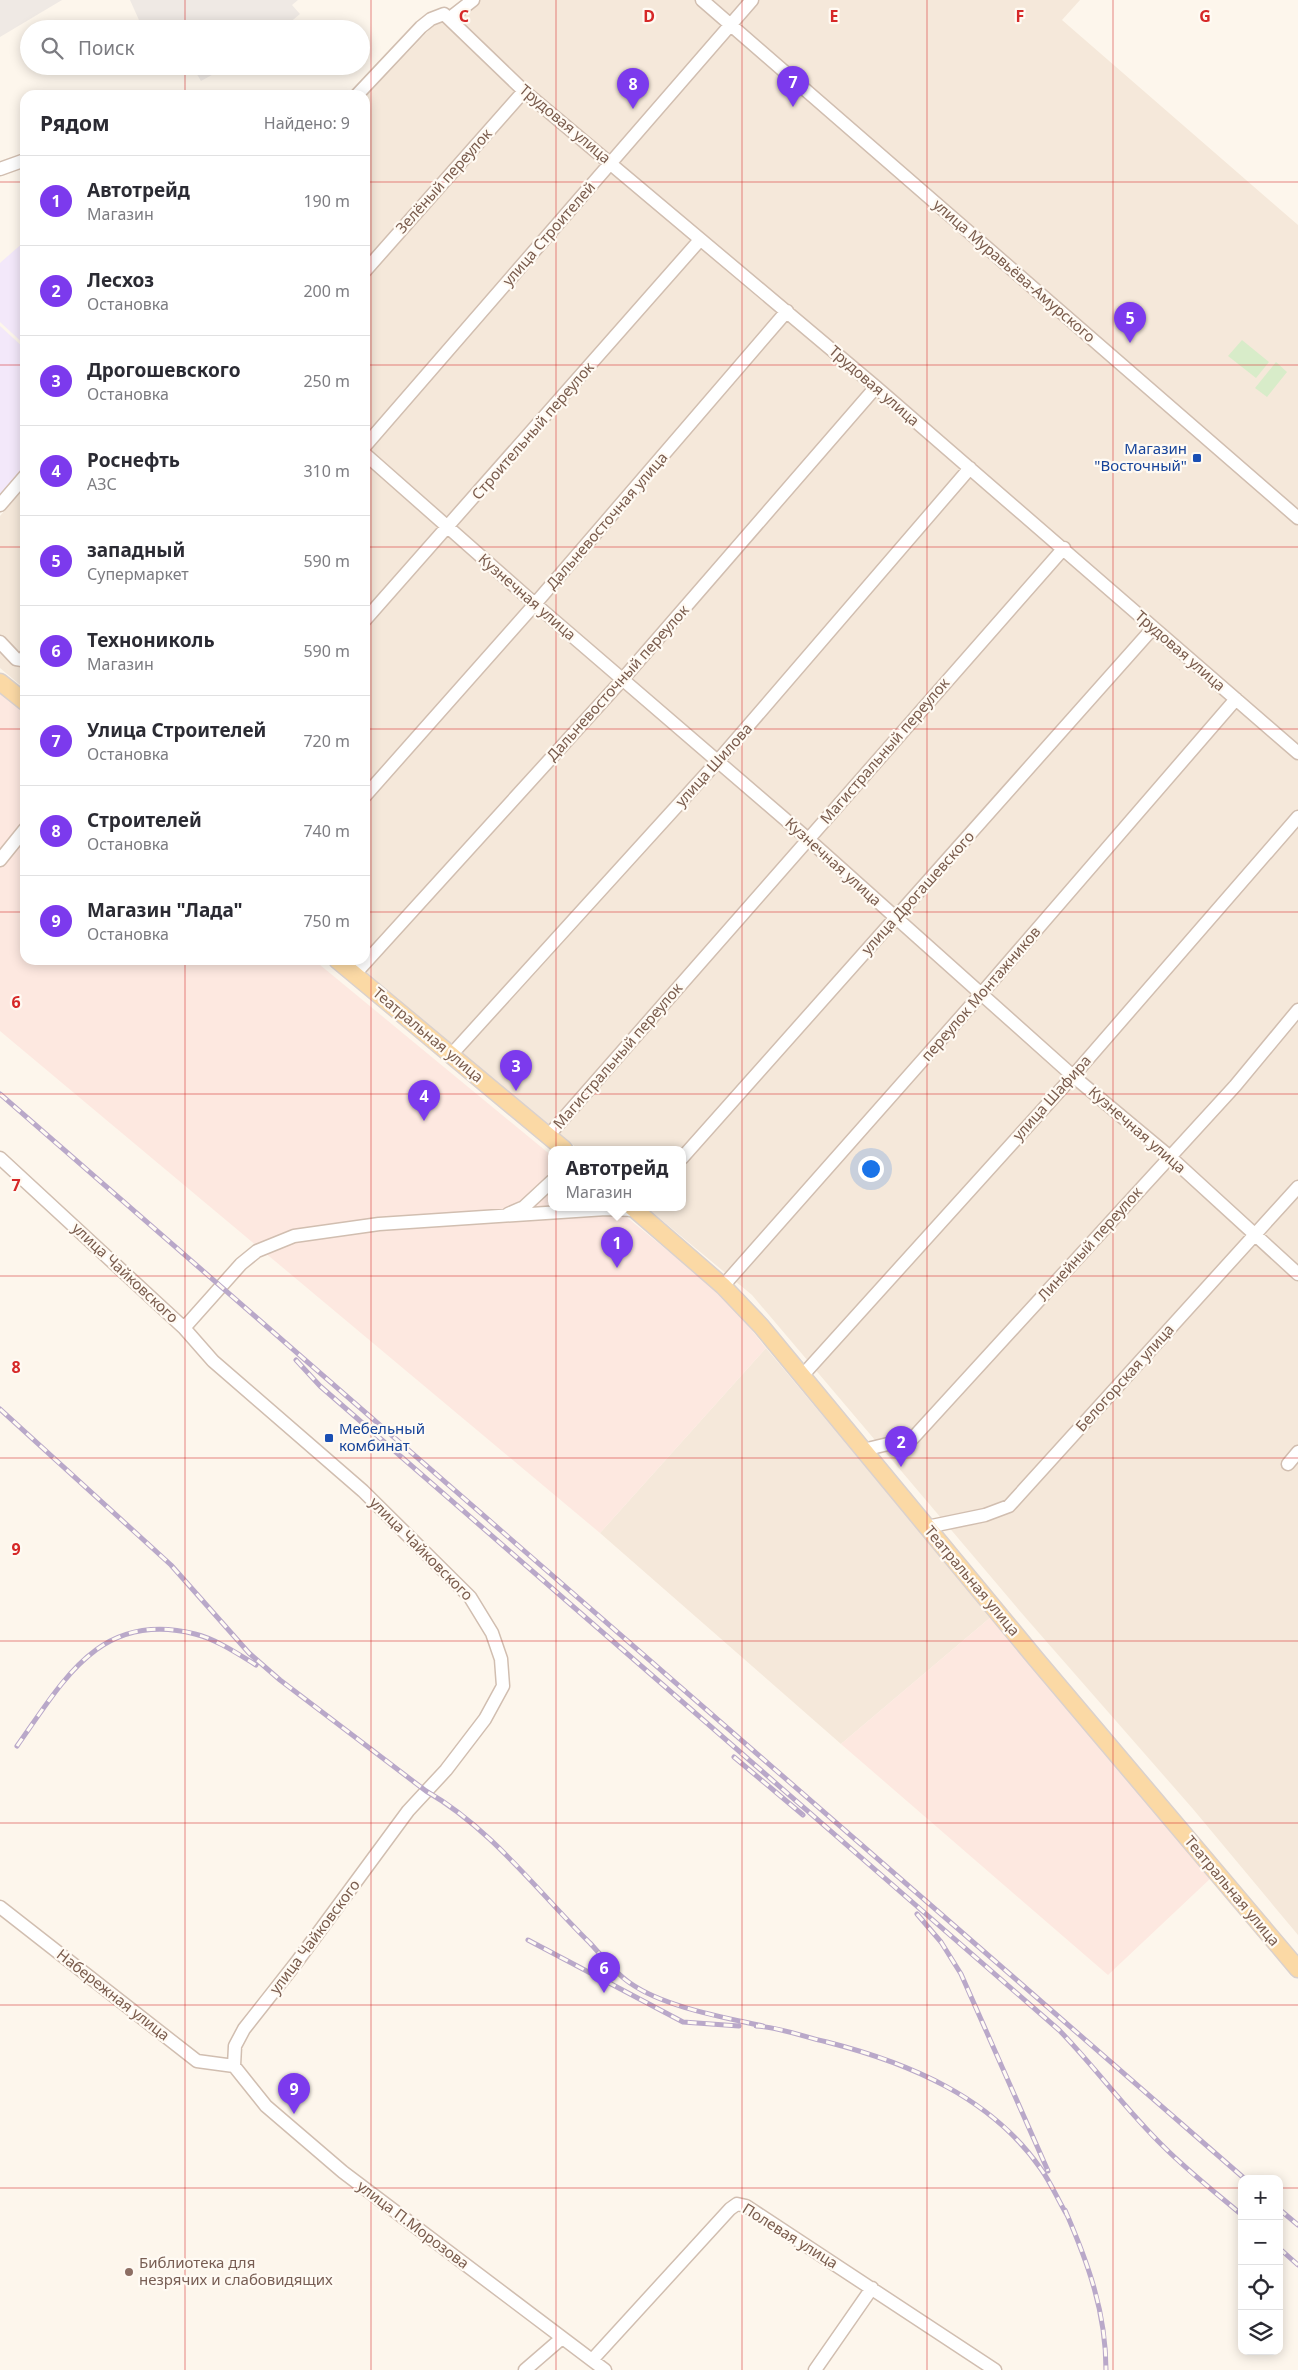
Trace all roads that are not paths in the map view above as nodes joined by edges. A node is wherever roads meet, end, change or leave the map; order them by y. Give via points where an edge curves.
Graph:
1 (465, 0) edge
2 (473, 0) edge
3 (702, 0) edge
4 (752, 0) edge
5 (450, 18) junction
6 (730, 25) junction
7 (361, 90) edge
8 (524, 91) junction
9 (20, 162) edge
10 (611, 162) junction
11 (0, 169) edge
12 (699, 241) junction
13 (370, 265) edge
14 (787, 311) junction
15 (876, 387) junction
16 (370, 440) edge
17 (370, 458) edge
18 (970, 468) junction
19 (20, 482) edge
20 (0, 505) edge
21 (1298, 518) edge
22 (448, 527) junction
23 (1064, 548) junction
24 (535, 604) junction
25 (370, 614) edge
26 (1153, 628) junction
27 (0, 642) edge
28 (20, 660) edge
29 (622, 680) junction
30 (0, 682) edge
31 (20, 698) edge
32 (1236, 699) junction
33 (1298, 753) edge
34 (717, 762) junction
35 (370, 790) edge
36 (1298, 817) edge
37 (20, 835) edge
38 (808, 839) junction
39 (0, 860) edge
40 (896, 918) junction
41 (370, 957) edge
42 (344, 965) edge
43 (363, 965) edge
44 (355, 974) junction
45 (982, 993) junction
46 (1298, 1010) edge
47 (451, 1055) junction
48 (1073, 1076) junction
49 (548, 1136) junction
50 (560, 1146) edge
51 (686, 1154) edge
52 (1169, 1156) junction
53 (0, 1158) edge
54 (548, 1185) edge
55 (1298, 1187) edge
56 (577, 1211) edge
57 (639, 1211) edge
58 (504, 1216) junction
59 (1254, 1236) junction
60 (1298, 1274) edge
61 (724, 1286) junction
62 (184, 1328) junction
63 (802, 1376) junction
64 (863, 1450) junction
65 (1298, 1452) edge
66 (1288, 1464) dead end
67 (927, 1526) junction
68 (0, 1907) edge
69 (1298, 1969) edge
70 (234, 2066) junction
71 (872, 2288) junction
72 (562, 2338) junction
73 (592, 2360) junction
74 (525, 2370) edge
75 (605, 2370) edge
76 (815, 2370) edge
77 (995, 2370) edge

1 - 5 street
2 - 5 street
3 - 6 street
4 - 6 street, улица Строителей
5 - 7 street via 444,14 431,18
5 - 8 street, Трудовая улица
6 - 10 street, улица Строителей
6 - 21 street, улица Муравьёва-Амурского
8 - 10 street, Трудовая улица
8 - 13 street, Зелёный переулок
9 - 11 street
10 - 12 street, Трудовая улица
10 - 16 street, улица Строителей
12 - 14 street, Трудовая улица
12 - 22 street, Строительный переулок
14 - 15 street, Трудовая улица
14 - 24 street, Дальневосточная улица
15 - 18 street, Трудовая улица
15 - 29 street, Дальневосточный переулок
17 - 22 street, Кузнечная улица
18 - 23 street, Трудовая улица
18 - 34 street, улица Шилова
19 - 20 street
22 - 24 street, Кузнечная улица
22 - 25 street, Строительный переулок
23 - 26 street, Трудовая улица
23 - 38 street, Магистральный переулок
24 - 29 street, Кузнечная улица
24 - 35 street, Дальневосточная улица
26 - 32 street, Трудовая улица
26 - 40 street, улица Дрогашевского
27 - 28 street
29 - 34 street, Кузнечная улица
29 - 41 street, Дальневосточный переулок
30 - 31 main road
32 - 33 street, Трудовая улица
32 - 45 street, переулок Монтажников
34 - 38 street, Кузнечная улица
34 - 47 street, улица Шилова
36 - 48 street, улица Шафира
37 - 39 street
38 - 40 street, Кузнечная улица
38 - 49 street, Магистральный переулок
40 - 45 street, Кузнечная улица
40 - 51 street, улица Дрогашевского
42 - 44 main road, Театральная улица
43 - 44 street, Дальневосточный переулок
44 - 47 main road, Театральная улица
45 - 48 street, Кузнечная улица
45 - 61 street, переулок Монтажников
46 - 52 street, Линейный переулок via 1235,1086
47 - 49 main road, Театральная улица
48 - 52 street, Кузнечная улица
48 - 63 street, улица Шафира
49 - 50 main road, Театральная улица
52 - 59 street, Кузнечная улица
52 - 64 street, Линейный переулок via 913,1438
53 - 62 street, улица Чайковского
54 - 58 street via 524,1207
55 - 59 street, Белогорская улица
56 - 58 street
57 - 61 main road, Театральная улица
58 - 62 street via 379,1224 294,1236 270,1244 241,1264
59 - 60 street, Кузнечная улица
59 - 67 street, Белогорская улица via 1009,1506 985,1515
61 - 63 main road, Театральная улица
62 - 70 street, улица Чайковского via 213,1361 363,1491 470,1597 492,1633 501,1659 503,1686 485,1719 446,1770 408,1811 244,2030 235,2046
63 - 64 main road, Театральная улица
64 - 67 main road, Театральная улица
65 - 66 street
67 - 69 main road, Театральная улица
68 - 70 street, Набережная улица via 197,2061
70 - 72 street, улица П.Морозова via 266,2106 343,2172
71 - 73 street, Полевая улица via 746,2206 737,2204
71 - 76 street
71 - 77 street, Полевая улица
72 - 73 street, улица П.Морозова
72 - 74 street
73 - 75 street, улица П.Морозова

